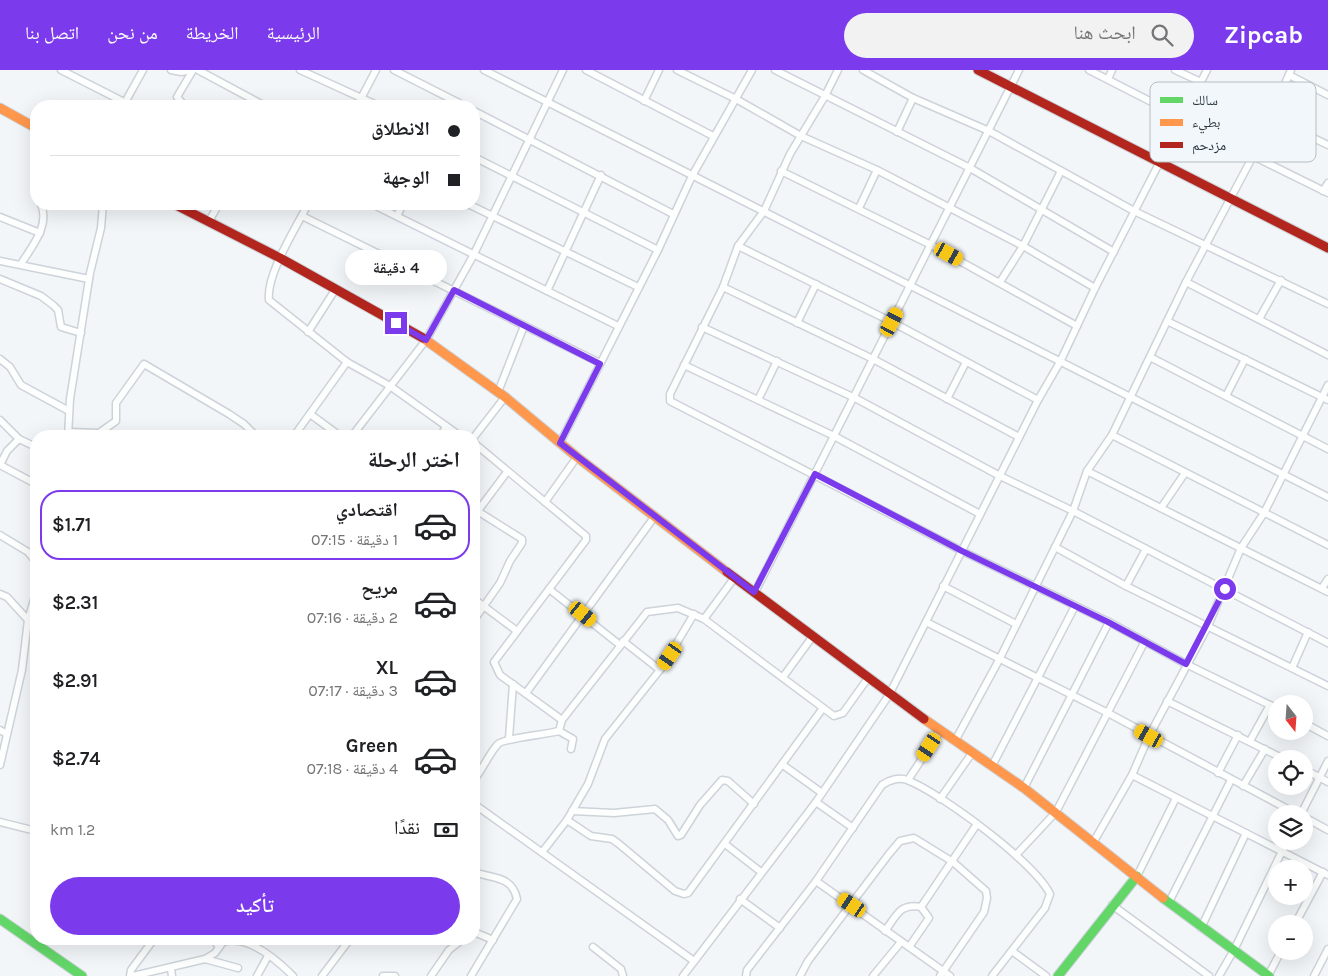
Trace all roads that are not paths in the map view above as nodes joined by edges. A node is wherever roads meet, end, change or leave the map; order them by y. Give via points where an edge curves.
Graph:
1 (61, 70) edge
2 (143, 70) edge
3 (171, 70) edge
4 (192, 70) edge
5 (198, 70) edge
6 (300, 70) edge
7 (376, 70) edge
8 (394, 70) edge
9 (484, 70) edge
10 (563, 70) edge
11 (586, 70) edge
12 (659, 70) edge
13 (677, 70) edge
14 (752, 70) edge
15 (775, 70) edge
16 (838, 70) edge
17 (863, 70) edge
18 (978, 70) edge
19 (1020, 70) edge
20 (1089, 70) edge
21 (1112, 70) edge
22 (1175, 70) edge
23 (1207, 70) edge
24 (1290, 72) edge
25 (1108, 79) junction
26 (1201, 82) joint
27 (1307, 82) edge
28 (1011, 87) junction
29 (1316, 88) edge
30 (1328, 95) edge
31 (826, 96) junction
32 (362, 97) junction
33 (913, 98) junction
34 (736, 99) junction
35 (116, 100) edge
36 (125, 100) edge
37 (180, 100) edge
38 (254, 100) edge
39 (360, 100) edge
40 (367, 100) edge
41 (448, 100) edge
42 (644, 101) junction
43 (1150, 101) edge
44 (547, 102) junction
45 (0, 108) edge
46 (480, 113) edge
47 (30, 125) edge
48 (989, 131) junction
49 (897, 132) junction
50 (713, 136) junction
51 (801, 136) junction
52 (528, 138) junction
53 (1316, 139) edge
54 (1328, 145) edge
55 (1150, 159) edge
56 (480, 160) edge
57 (1156, 162) edge
58 (1251, 162) edge
59 (1266, 162) edge
60 (1160, 164) junction
61 (970, 168) junction
62 (877, 170) junction
63 (781, 171) junction
64 (1060, 171) junction
65 (601, 175) junction
66 (510, 176) junction
67 (692, 176) junction
68 (1328, 183) edge
69 (1326, 192) edge
70 (1231, 199) junction
71 (859, 208) junction
72 (950, 208) junction
73 (1042, 208) junction
74 (42, 210) edge
75 (102, 210) edge
76 (187, 210) edge
77 (216, 210) edge
78 (305, 210) edge
79 (384, 210) edge
80 (400, 210) edge
81 (480, 210) edge
82 (764, 211) junction
83 (1134, 211) junction
84 (583, 212) junction
85 (673, 214) junction
86 (492, 215) junction
87 (302, 216) junction
88 (397, 216) junction
89 (0, 217) edge
90 (210, 221) junction
91 (40, 233) junction
92 (1206, 244) junction
93 (932, 245) junction
94 (738, 246) junction
95 (1023, 246) junction
96 (1328, 248) edge
97 (658, 250) junction
98 (567, 252) junction
99 (1114, 252) junction
100 (473, 256) junction
101 (280, 258) junction
102 (0, 261) edge
103 (21, 264) junction
104 (0, 279) edge
105 (89, 279) junction
106 (1281, 280) junction
107 (1000, 282) junction
108 (1186, 282) junction
109 (816, 284) junction
110 (912, 286) junction
111 (638, 287) junction
112 (723, 287) junction
113 (1095, 288) junction
114 (335, 290) junction
115 (454, 290) junction
116 (547, 291) junction
117 (1328, 304) edge
118 (1259, 319) junction
119 (1167, 321) junction
120 (892, 322) junction
121 (798, 323) junction
122 (524, 326) junction
123 (618, 326) junction
124 (1077, 326) junction
125 (702, 327) junction
126 (308, 332) junction
127 (81, 333) junction
128 (426, 340) junction
129 (1328, 355) edge
130 (1150, 357) junction
131 (874, 359) junction
132 (1245, 359) junction
133 (0, 360) edge
134 (778, 360) junction
135 (347, 362) junction
136 (966, 362) junction
137 (1060, 362) junction
138 (600, 364) junction
139 (684, 366) junction
140 (390, 386) junction
141 (1328, 386) edge
142 (501, 394) junction
143 (1226, 396) junction
144 (855, 398) junction
145 (1131, 398) junction
146 (947, 399) junction
147 (1325, 399) edge
148 (758, 400) junction
149 (1038, 400) junction
150 (69, 411) junction
151 (310, 414) junction
152 (0, 420) edge
153 (446, 426) junction
154 (69, 430) edge
155 (104, 430) edge
156 (250, 430) edge
157 (298, 430) edge
158 (332, 430) edge
159 (357, 430) edge
160 (444, 430) edge
161 (452, 430) edge
162 (478, 430) edge
163 (1112, 435) junction
164 (834, 436) junction
165 (1303, 436) junction
166 (1020, 437) junction
167 (19, 439) junction
168 (560, 443) junction
169 (30, 444) edge
170 (480, 448) edge
171 (1328, 449) edge
172 (577, 457) junction
173 (0, 465) edge
174 (1086, 471) junction
175 (507, 472) junction
176 (1185, 473) junction
177 (815, 474) junction
178 (1283, 474) junction
179 (1000, 476) junction
180 (30, 481) edge
181 (1328, 498) edge
182 (545, 502) junction
183 (480, 508) edge
184 (1160, 508) junction
185 (1073, 511) junction
186 (1264, 513) junction
187 (980, 514) junction
188 (480, 515) edge
189 (655, 516) junction
190 (0, 535) edge
191 (1328, 545) edge
192 (1055, 547) junction
193 (1241, 548) junction
194 (1146, 549) junction
195 (962, 551) junction
196 (30, 554) edge
197 (735, 577) junction
198 (1328, 579) edge
199 (943, 586) junction
200 (1035, 586) junction
201 (1126, 586) junction
202 (549, 589) junction
203 (1225, 589) junction
204 (1325, 590) edge
205 (754, 592) junction
206 (0, 594) edge
207 (480, 604) edge
208 (1075, 606) junction
209 (484, 607) junction
210 (480, 612) edge
211 (30, 613) edge
212 (583, 614) junction
213 (694, 614) junction
214 (704, 619) junction
215 (28, 620) junction
216 (926, 622) junction
217 (1108, 622) junction
218 (1016, 624) junction
219 (1208, 626) junction
220 (517, 631) junction
221 (1308, 632) junction
222 (813, 636) junction
223 (1144, 642) junction
224 (622, 643) junction
225 (1328, 643) edge
226 (999, 660) junction
227 (1186, 664) junction
228 (1292, 668) junction
229 (660, 670) junction
230 (783, 677) junction
231 (868, 678) junction
232 (1038, 679) junction
233 (513, 684) junction
234 (1328, 686) edge
235 (526, 693) junction
236 (889, 695) junction
237 (1072, 696) junction
238 (1167, 701) junction
239 (1268, 704) edge
240 (823, 708) junction
241 (1108, 713) junction
242 (1268, 714) edge
243 (562, 720) junction
244 (1313, 728) edge
245 (0, 730) edge
246 (940, 730) junction
247 (559, 731) junction
248 (7, 734) junction
249 (1238, 735) junction
250 (1149, 736) junction
251 (1328, 736) edge
252 (509, 738) junction
253 (1250, 741) junction
254 (955, 742) junction
255 (571, 749) dead end
256 (1265, 749) junction
257 (1268, 751) edge
258 (972, 753) junction
259 (1328, 761) edge
260 (0, 765) edge
261 (783, 765) junction
262 (992, 766) junction
263 (480, 773) edge
264 (1218, 773) junction
265 (1313, 774) edge
266 (1132, 775) junction
267 (1320, 777) junction
268 (908, 780) junction
269 (1231, 780) junction
270 (1328, 782) edge
271 (1243, 786) junction
272 (1024, 788) junction
273 (822, 793) junction
274 (1176, 798) junction
275 (940, 799) junction
276 (816, 802) junction
277 (754, 804) junction
278 (1280, 805) edge
279 (1306, 805) edge
280 (480, 808) edge
281 (572, 811) junction
282 (1056, 812) junction
283 (1212, 816) junction
284 (567, 820) junction
285 (0, 822) edge
286 (1313, 822) edge
287 (977, 824) junction
288 (853, 828) junction
289 (30, 830) edge
290 (1328, 830) edge
291 (1246, 833) junction
292 (1093, 843) junction
293 (725, 844) junction
294 (542, 851) junction
295 (1282, 851) junction
296 (1016, 855) junction
297 (953, 862) junction
298 (761, 872) junction
299 (1325, 873) edge
300 (480, 874) edge
301 (1137, 876) junction
302 (816, 881) junction
303 (740, 900) junction
304 (1169, 902) junction
305 (852, 905) junction
306 (1112, 905) junction
307 (921, 907) junction
308 (1300, 915) edge
309 (0, 919) edge
310 (780, 928) junction
311 (1201, 928) junction
312 (885, 931) junction
313 (480, 935) edge
314 (30, 936) edge
315 (492, 940) junction
316 (901, 942) junction
317 (43, 945) edge
318 (150, 945) edge
319 (248, 945) edge
320 (345, 945) edge
321 (455, 945) edge
322 (219, 947) edge
323 (593, 947) dead end
324 (909, 947) junction
325 (1328, 949) edge
326 (1234, 950) junction
327 (1012, 951) junction
328 (268, 956) junction
329 (205, 959) junction
330 (1276, 960) edge
331 (694, 961) junction
332 (238, 968) dead end
333 (172, 972) edge
334 (942, 974) edge
335 (82, 976) edge
336 (131, 976) edge
337 (257, 976) edge
338 (293, 976) edge
339 (322, 976) edge
340 (383, 976) edge
341 (395, 976) edge
342 (431, 976) edge
343 (471, 976) edge
344 (623, 976) edge
345 (683, 976) edge
346 (746, 976) edge
347 (800, 976) edge
348 (873, 976) edge
349 (950, 976) edge
350 (992, 976) edge
351 (1046, 976) edge
352 (1058, 976) edge
353 (1209, 976) edge
354 (1219, 976) edge
355 (1268, 976) edge
356 (1314, 976) edge

1 - 35 street
2 - 36 street
3 - 4 street
4 - 37 street via 177,97
5 - 38 street
6 - 32 street
7 - 32 street
8 - 41 street
9 - 44 street
10 - 44 street
11 - 42 street
12 - 42 street
13 - 34 street
14 - 34 street
15 - 31 street
16 - 31 street
17 - 33 street
18 - 28 street
19 - 28 street
20 - 25 street
21 - 25 street
22 - 26 street
23 - 26 street
24 - 27 street
25 - 43 street
28 - 48 street
28 - 55 street
29 - 30 street
31 - 49 street
31 - 51 street
32 - 39 street
32 - 40 street
33 - 48 street
33 - 49 street
34 - 50 street
34 - 51 street
42 - 50 street
44 - 52 street
44 - 67 street
45 - 47 street
46 - 52 street
48 - 61 street
48 - 64 street
49 - 61 street
50 - 67 street
51 - 62 street
51 - 63 street
52 - 65 street
52 - 66 street
53 - 54 street
56 - 66 street
57 - 60 street
58 - 70 street
59 - 69 street
60 - 70 street
60 - 83 street
61 - 72 street
61 - 73 street
62 - 71 street
62 - 72 street
63 - 71 street
63 - 82 street
64 - 73 street
64 - 83 street
65 - 84 street
65 - 85 street
66 - 84 street
66 - 86 street
67 - 82 street
67 - 85 street
68 - 69 street
70 - 92 street
70 - 96 street
71 - 93 street
72 - 93 street
72 - 95 street
73 - 95 street
73 - 99 street
74 - 91 street
75 - 105 street
76 - 90 street
77 - 90 street
78 - 87 street
79 - 88 street
80 - 88 street
81 - 86 street
82 - 94 street
82 - 110 street
83 - 92 street
83 - 99 street
84 - 97 street
84 - 98 street
85 - 97 street
86 - 98 street
86 - 100 street
87 - 101 street
87 - 115 street
88 - 100 street
89 - 91 street
90 - 101 street
91 - 103 street
92 - 106 street
92 - 108 street
93 - 107 street
93 - 110 street
94 - 109 street
94 - 112 street
95 - 107 street
95 - 113 street
97 - 111 street
98 - 111 street
98 - 116 street
99 - 113 street
100 - 115 street
100 - 116 street
101 - 114 street
101 - 126 street via 269,300
102 - 103 street
103 - 105 street
104 - 127 street via 41,296 58,310 61,327
105 - 127 street
106 - 117 street
106 - 118 street
107 - 124 street
108 - 118 street
108 - 119 street
109 - 120 street
109 - 121 street
110 - 120 street
110 - 137 street
111 - 123 street
112 - 121 street
112 - 125 street
113 - 124 street
114 - 126 street
114 - 128 street
115 - 122 street
115 - 128 street
116 - 123 street
118 - 129 street
119 - 130 street
119 - 132 street
120 - 131 street
120 - 136 street
121 - 131 street
122 - 138 street
122 - 142 street
123 - 138 street
124 - 137 street
125 - 134 street
125 - 139 street
126 - 135 street
127 - 150 street
128 - 140 street
128 - 142 street
130 - 143 street
130 - 145 street
131 - 144 street
131 - 146 street
132 - 143 street
132 - 147 street
133 - 150 street via 10,367 21,385
134 - 144 street
134 - 148 street
135 - 140 street
135 - 151 street
136 - 146 street
136 - 149 street
137 - 145 street
137 - 149 street
138 - 168 street
139 - 148 street
139 - 177 street via 670,400
140 - 153 street
140 - 159 street
141 - 147 street
142 - 162 street
142 - 168 street
143 - 165 street
144 - 164 street
144 - 179 street
145 - 163 street
145 - 178 street
146 - 166 street
147 - 165 street
148 - 164 street
149 - 166 street
150 - 154 street
151 - 157 street
151 - 158 street
152 - 167 street
153 - 160 street
153 - 161 street
155 - 156 street via 116,422 116,403 144,364 230,414
163 - 174 street
163 - 176 street
164 - 177 street
164 - 187 street
165 - 171 street
165 - 178 street
166 - 179 street
167 - 169 street
167 - 173 street via 7,451
168 - 172 street
170 - 175 street
172 - 182 street
172 - 189 street
173 - 180 street
174 - 184 street
174 - 185 street
175 - 182 street
175 - 183 street
176 - 184 street
176 - 186 street
177 - 195 street
177 - 205 street
178 - 181 street
178 - 186 street
179 - 185 street
179 - 187 street
182 - 202 street via 586,536
184 - 193 street
185 - 192 street
185 - 194 street
186 - 191 street
186 - 193 street
187 - 195 street
188 - 209 street via 522,539
189 - 197 street
189 - 212 street
190 - 196 street
192 - 200 street
192 - 201 street
193 - 203 street
193 - 204 street
194 - 201 street
194 - 203 street
195 - 199 street
195 - 200 street
197 - 205 street
197 - 214 street
198 - 204 street
199 - 216 street
199 - 218 street
200 - 208 street
200 - 218 street
201 - 219 street
202 - 212 street
202 - 220 street
203 - 219 street
203 - 221 street
205 - 222 street
206 - 215 street via 7,597
207 - 209 street
208 - 217 street
208 - 232 street
209 - 210 street
209 - 220 street
211 - 215 street
212 - 224 street
212 - 235 street
213 - 214 street
213 - 224 street via 678,608 647,612
213 - 229 street
214 - 230 street
215 - 248 street via 22,670
216 - 226 street
216 - 236 street
217 - 223 street
217 - 237 street
218 - 226 street
219 - 227 street
219 - 228 street
220 - 233 street via 494,662 500,675
221 - 225 street
221 - 228 street
222 - 230 street
222 - 231 street
223 - 227 street
223 - 241 street
224 - 229 street
224 - 243 street
226 - 232 street
226 - 254 street
227 - 238 street
227 - 239 street
228 - 234 street
229 - 281 street via 605,740 588,784
230 - 240 street
231 - 236 street
231 - 240 street via 839,716
232 - 237 street
232 - 262 street
233 - 235 street
233 - 252 street
235 - 243 street
236 - 246 street
236 - 273 street
237 - 241 street
237 - 272 street
238 - 249 street
238 - 250 street
240 - 261 street
241 - 250 street
241 - 282 street
242 - 253 street
243 - 247 street
244 - 251 street
245 - 248 street
246 - 254 street
246 - 268 street
247 - 252 street via 533,738
247 - 255 street via 573,739
248 - 260 street
249 - 253 street
249 - 264 street
250 - 264 street
250 - 266 street
252 - 263 street via 497,744
253 - 256 street
254 - 258 street
256 - 257 street
256 - 271 street
258 - 262 street
258 - 275 street
259 - 267 street
261 - 273 street
261 - 277 street
262 - 272 street
264 - 269 street
265 - 267 street
266 - 274 street
266 - 292 street
267 - 270 street
267 - 279 street
268 - 275 street
268 - 288 street via 896,779 882,785
269 - 271 street
269 - 283 street
271 - 278 street
272 - 282 street
273 - 276 street
274 - 283 street
274 - 301 street
275 - 287 street
276 - 288 street
276 - 298 street
277 - 281 street via 728,781 722,780 678,836 668,820 654,809 614,813
277 - 293 street
280 - 294 street
281 - 284 street
282 - 292 street
282 - 296 street
283 - 291 street
283 - 304 street
284 - 293 street via 591,836 612,839 675,891 684,894
284 - 294 street
285 - 289 street
286 - 290 street
287 - 296 street
287 - 297 street
288 - 302 street
291 - 295 street
291 - 311 street
292 - 301 street
293 - 298 street
294 - 331 street
295 - 299 street
295 - 326 street
296 - 327 street via 1050,894 1049,903
297 - 305 street via 914,838 904,839
297 - 307 street
297 - 334 street via 984,887 987,903
298 - 303 street
299 - 308 street
300 - 315 street via 505,880 514,888 517,898
301 - 304 street
301 - 306 street
302 - 305 street
302 - 310 street
303 - 310 street
303 - 331 street
304 - 311 street
305 - 312 street
305 - 347 street
306 - 352 street
306 - 353 street
307 - 312 street via 903,907
307 - 324 street via 928,918
309 - 314 street
310 - 346 street via 747,970
311 - 326 street
312 - 316 street
313 - 315 street
315 - 343 street
316 - 324 street
316 - 348 street
317 - 335 street
318 - 336 street via 131,970
319 - 328 street
320 - 339 street
321 - 342 street
322 - 329 street
323 - 344 street via 621,969
324 - 334 street
325 - 356 street
326 - 354 street
326 - 355 street
327 - 350 street
327 - 351 street
328 - 337 street
328 - 338 street
329 - 332 street
329 - 333 street
330 - 355 street
331 - 345 street
333 - 336 street
334 - 349 street
340 - 341 street

